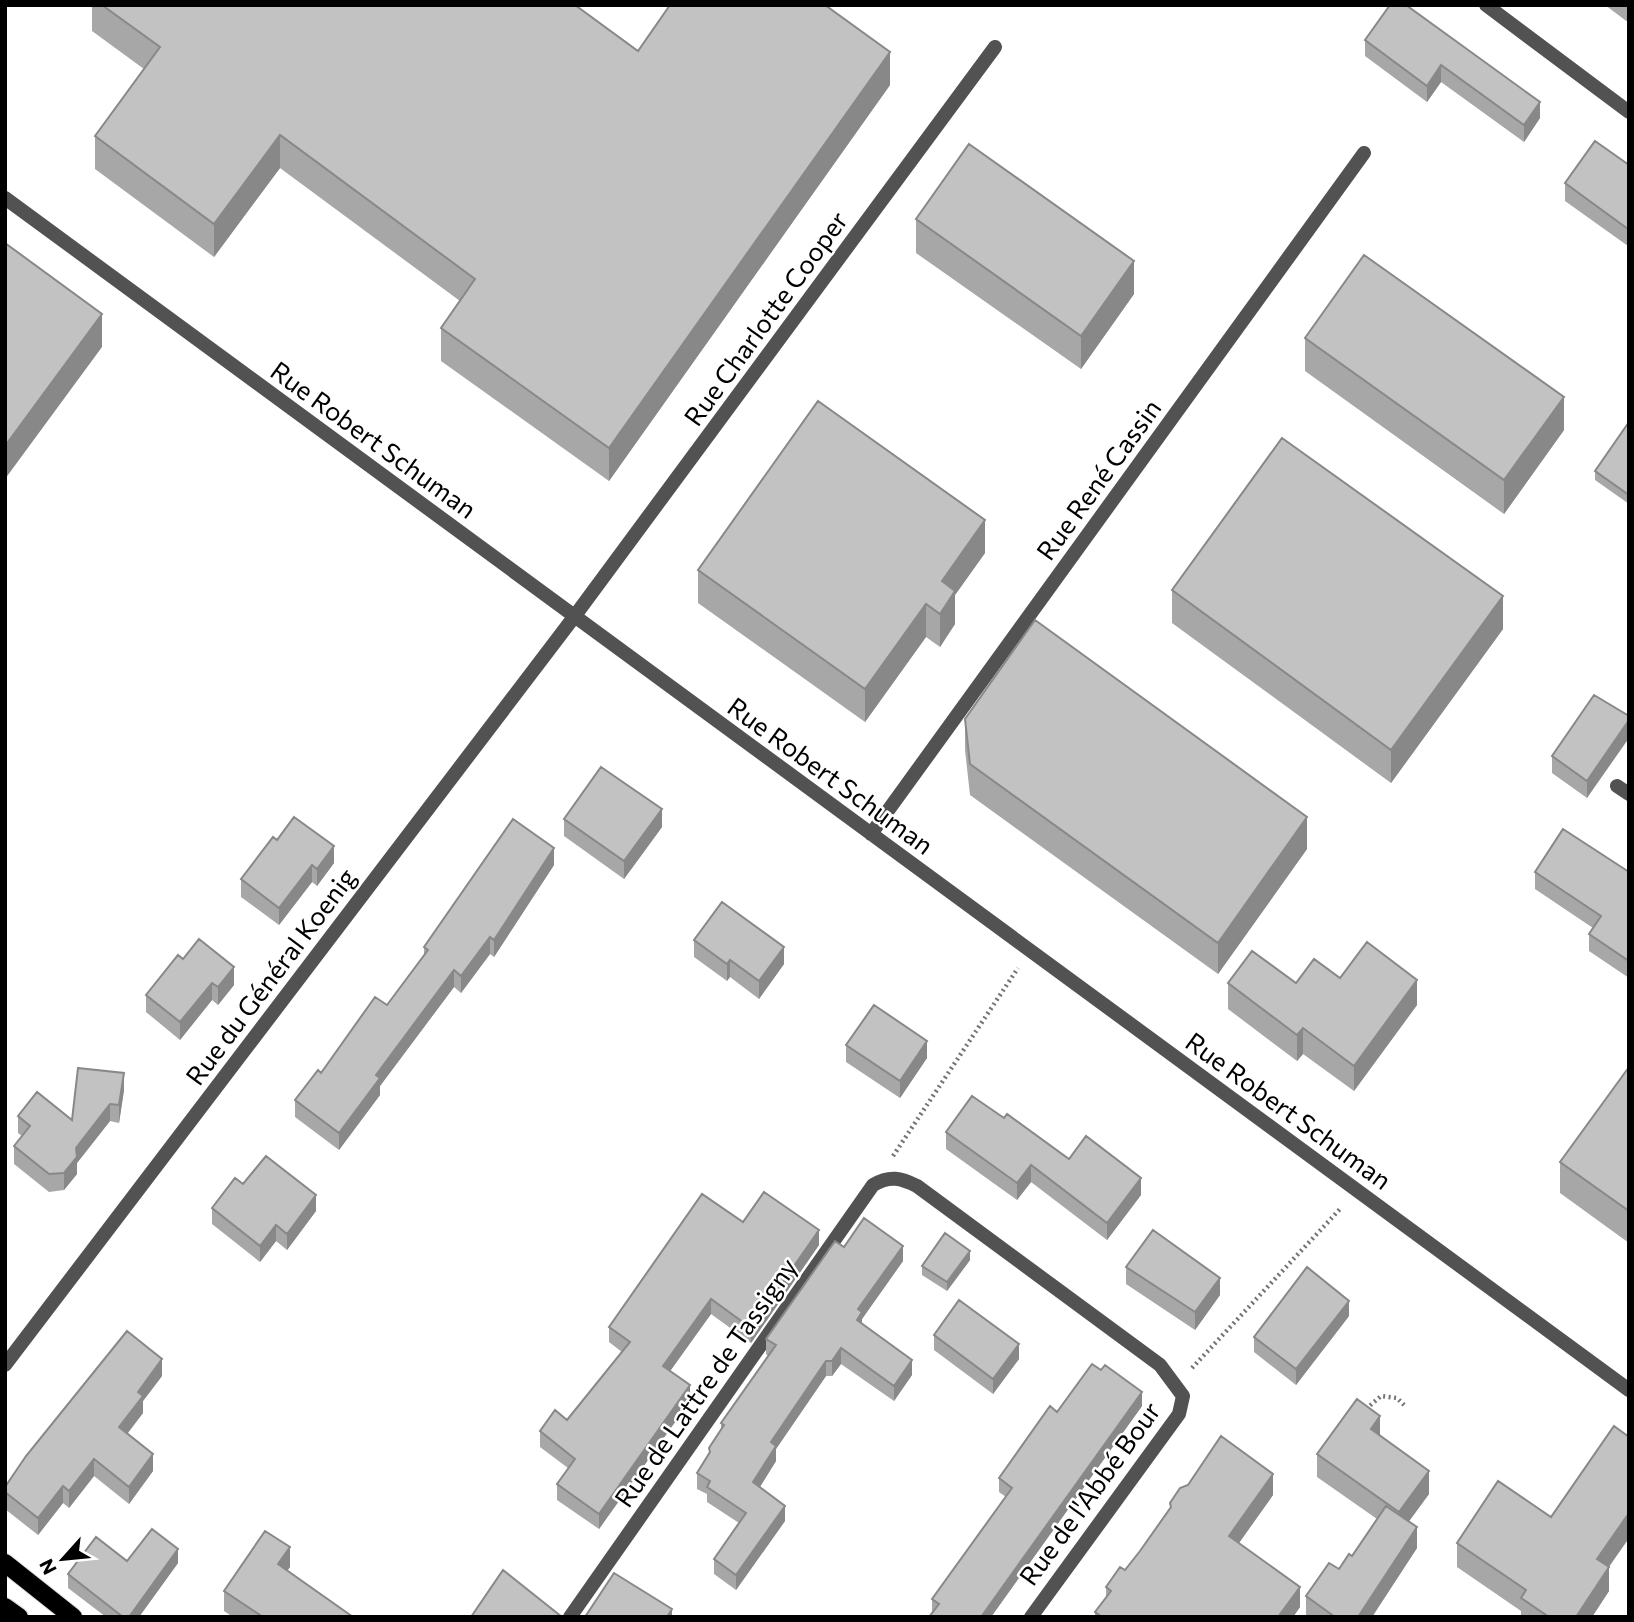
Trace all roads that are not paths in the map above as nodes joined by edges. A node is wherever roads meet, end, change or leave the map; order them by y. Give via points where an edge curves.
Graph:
1 (1486, 5) edge
2 (995, 47) dead end
3 (1629, 112) edge
4 (1364, 153) dead end
5 (5, 198) edge
6 (574, 617) junction
7 (871, 834) junction
8 (5, 1365) edge
9 (1180, 1390) joint
10 (1629, 1390) edge
11 (5, 1563) edge
12 (5, 1607) edge
13 (19, 1617) edge
14 (73, 1617) edge
15 (570, 1617) edge
16 (1031, 1617) edge

1 - 3 street
2 - 6 street, Rue Charlotte Cooper
4 - 7 street, Rue René Cassin
5 - 6 street, Rue Robert Schuman
6 - 7 street, Rue Robert Schuman
6 - 8 street, Rue du Général Koenig
7 - 10 street, Rue Robert Schuman
9 - 15 street, Rue de Lattre de Tassigny via 1160,1365 917,1186 900,1178 883,1179 873,1185
9 - 16 street, Rue de l'Abbé Bour via 1179,1414
11 - 14 main road
12 - 13 main road

